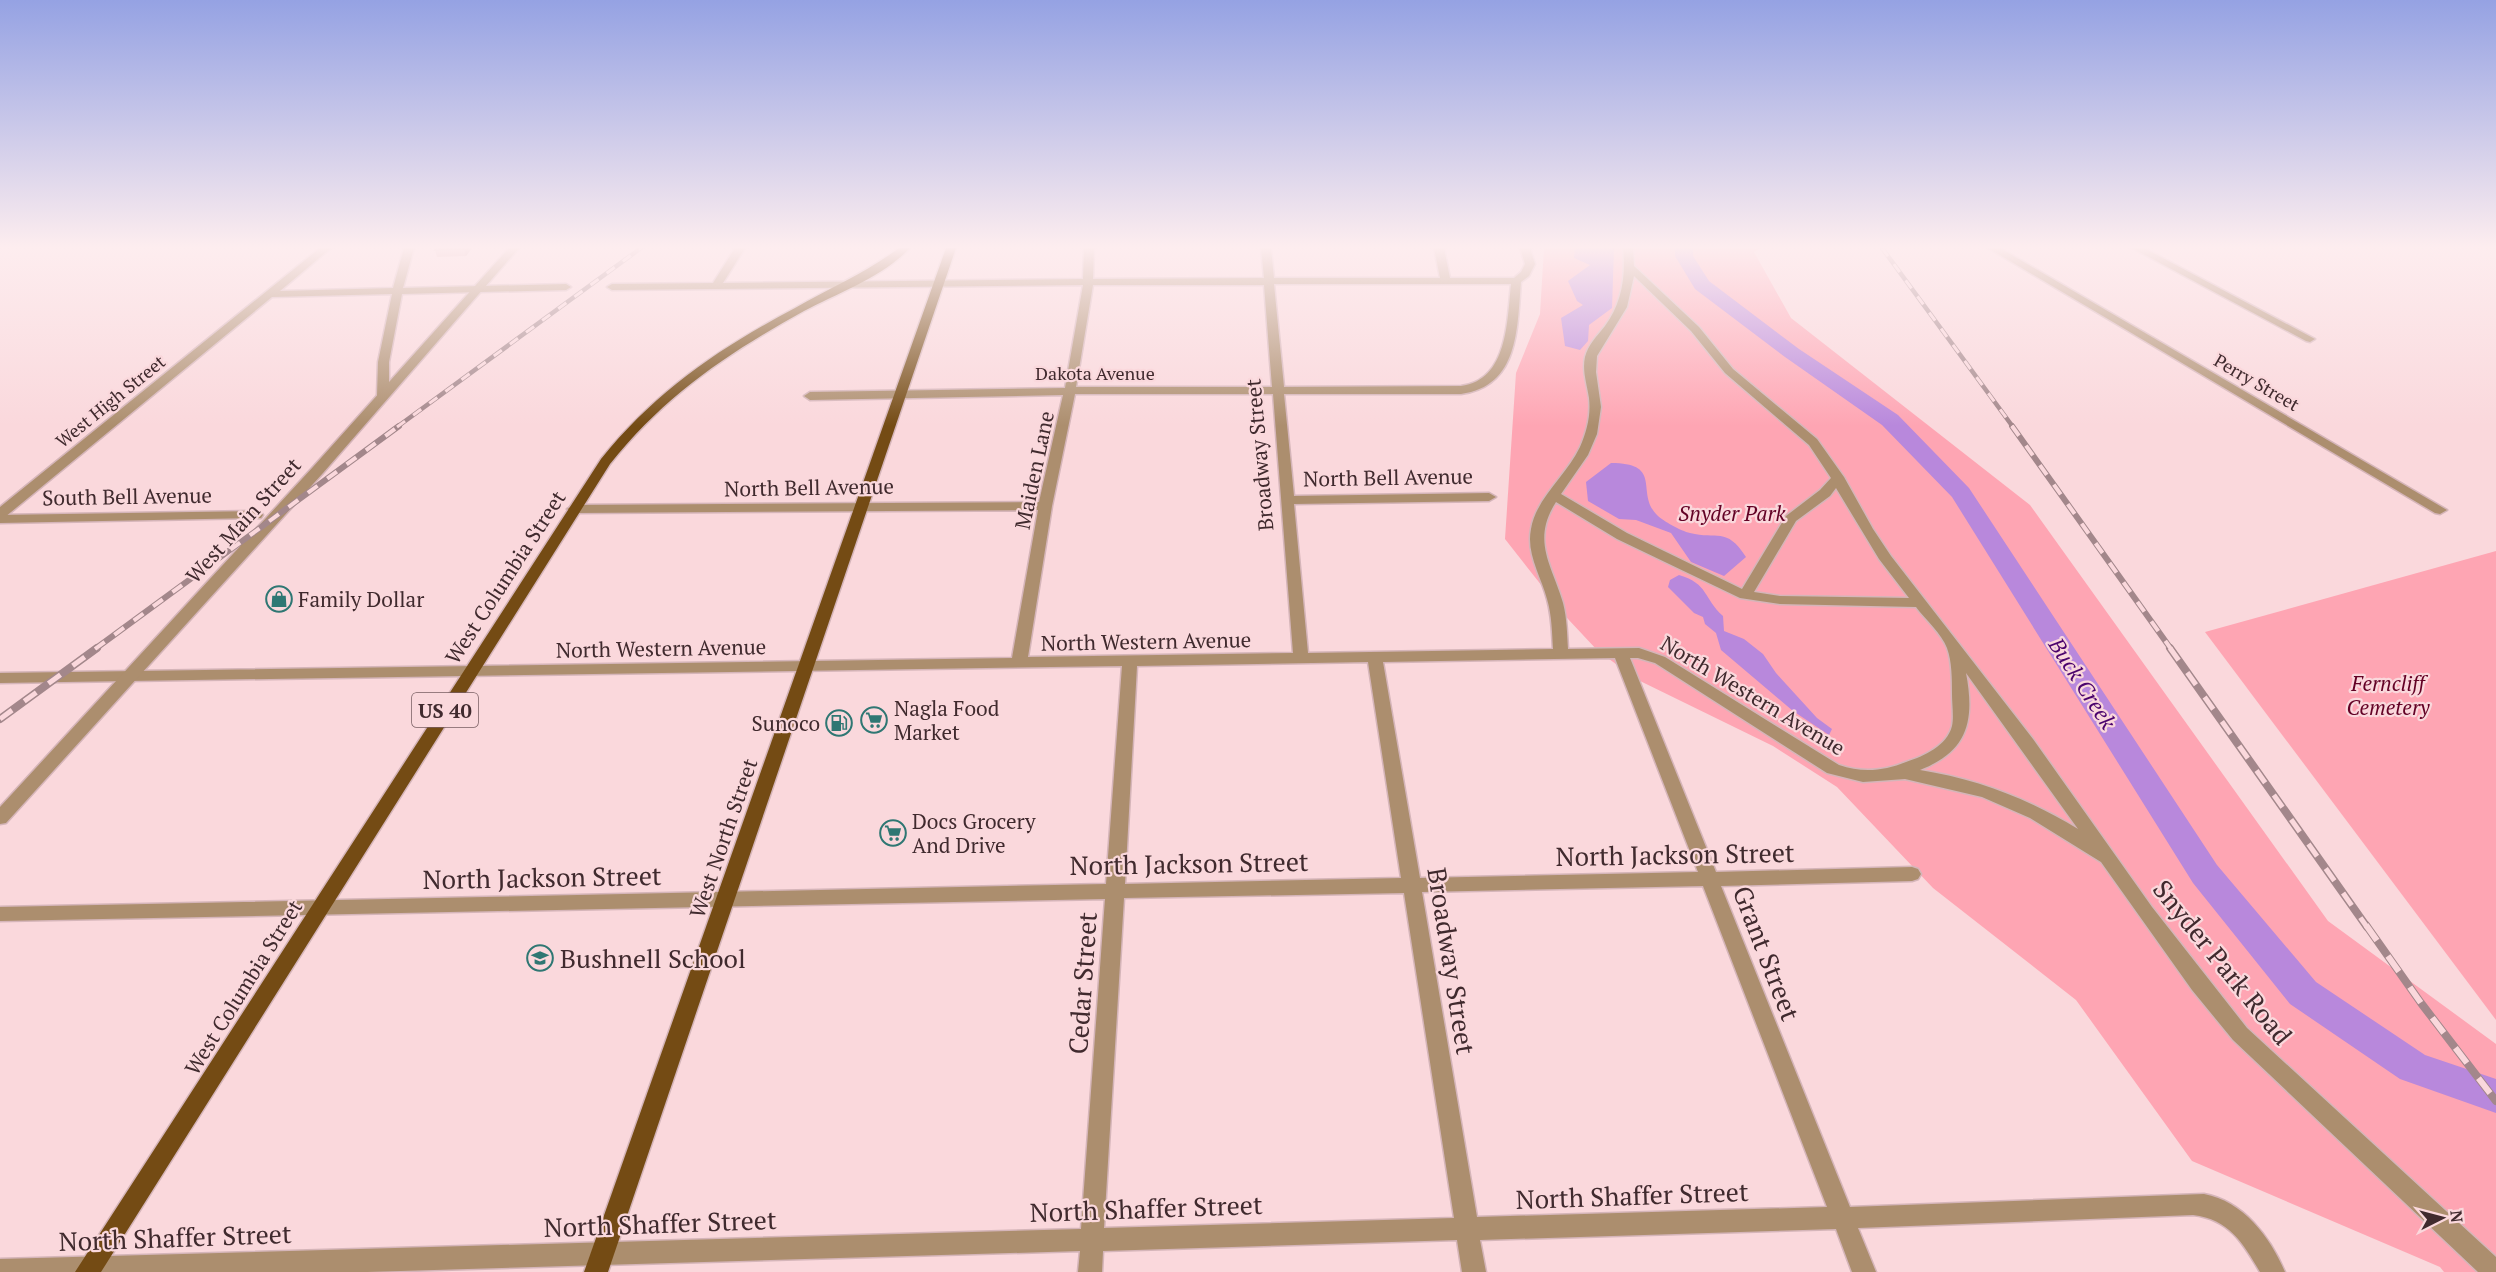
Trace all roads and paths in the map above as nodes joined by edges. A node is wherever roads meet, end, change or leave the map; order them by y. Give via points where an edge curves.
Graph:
1 (254, 307) edge
2 (395, 307) edge
3 (462, 307) edge
4 (805, 307) edge
5 (930, 307) edge
6 (1083, 307) edge
7 (1271, 307) edge
8 (1513, 307) edge
9 (1621, 307) edge
10 (1672, 307) edge
11 (2095, 307) edge
12 (2250, 307) edge
13 (2310, 339) dead end
14 (1278, 390) junction
15 (1070, 391) junction
16 (900, 394) junction
17 (383, 396) junction
18 (810, 396) dead end
19 (1838, 477) junction
20 (1555, 496) junction
21 (1489, 497) dead end
22 (1287, 500) junction
23 (1045, 506) junction
24 (861, 507) junction
25 (574, 509) junction
26 (2440, 510) dead end
27 (0, 514) edge
28 (256, 515) dead end
29 (0, 519) edge
30 (1745, 595) junction
31 (1919, 603) junction
32 (1953, 646) junction
33 (1621, 654) junction
34 (1561, 655) junction
35 (1375, 658) junction
36 (1301, 659) junction
37 (1130, 662) junction
38 (1019, 664) junction
39 (806, 666) junction
40 (469, 672) junction
41 (130, 677) junction
42 (0, 678) edge
43 (1899, 772) junction
44 (0, 818) edge
45 (2109, 859) junction
46 (1912, 873) dead end
47 (1709, 878) junction
48 (1412, 884) junction
49 (1115, 890) junction
50 (726, 898) junction
51 (318, 908) junction
52 (0, 914) edge
53 (1843, 1218) junction
54 (1467, 1228) junction
55 (1092, 1238) junction
56 (600, 1262) edge
57 (2271, 1268) edge
58 (88, 1270) edge
59 (0, 1271) edge
60 (1090, 1272) edge
61 (1474, 1272) edge
62 (1864, 1272) edge
63 (2495, 1272) edge

1 - 27 street, West High Street
2 - 17 street via 381,379
3 - 17 street, West Main Street
4 - 25 main road, West Columbia Street / US 40 via 725,352 657,402 624,436
5 - 16 main road, West North Street
6 - 15 street, Maiden Lane
7 - 14 street, Broadway Street
8 - 14 street, Dakota Avenue via 1505,358 1487,382 1478,387
9 - 20 street via 1591,356 1589,368 1596,412 1593,430 1571,475
10 - 19 street, Snyder Park Road via 1729,371 1813,442
11 - 26 street, Perry Street
12 - 13 street
14 - 15 street, Dakota Avenue
14 - 22 street, Broadway Street
15 - 16 street, Dakota Avenue
15 - 23 street, Maiden Lane
16 - 18 street, Dakota Avenue
16 - 24 main road, West North Street
17 - 41 street, West Main Street
19 - 30 street via 1825,493 1791,519
19 - 31 street, Snyder Park Road via 1866,530
20 - 30 street via 1660,556
20 - 34 street via 1542,517 1536,540 1555,601
21 - 22 street, North Bell Avenue
22 - 36 street, Broadway Street
23 - 24 street, North Bell Avenue
23 - 38 street, Maiden Lane
24 - 25 street, North Bell Avenue
24 - 39 main road, West North Street
25 - 40 main road, West Columbia Street / US 40
28 - 29 street, South Bell Avenue
30 - 31 street via 1779,600
31 - 32 street, Snyder Park Road
32 - 43 street, Snyder Park Road via 1960,681 1960,726 1943,751
32 - 45 street, Snyder Park Road
33 - 34 street, North Western Avenue
33 - 43 street, North Western Avenue via 1639,653 1660,660 1833,769 1862,776
33 - 47 street, Grant Street
34 - 35 street, North Western Avenue
35 - 36 street, North Western Avenue
35 - 48 street, Broadway Street
36 - 37 street, North Western Avenue
37 - 38 street, North Western Avenue
37 - 49 street, Cedar Street
38 - 39 street, North Western Avenue
39 - 40 street, North Western Avenue
39 - 50 main road, West North Street
40 - 41 street, North Western Avenue
40 - 51 main road, West Columbia Street / US 40
41 - 42 street, North Western Avenue
41 - 44 street, West Main Street
43 - 45 street, North Western Avenue via 1934,777 1998,795 2051,820
45 - 63 street, Snyder Park Road via 2240,1034
46 - 47 street, North Jackson Street
47 - 48 street, North Jackson Street
47 - 53 street, Grant Street
48 - 49 street, North Jackson Street
48 - 54 street, Broadway Street
49 - 50 street, North Jackson Street
49 - 55 street, Cedar Street
50 - 51 street, North Jackson Street
50 - 56 main road, West North Street
51 - 52 street, North Jackson Street
51 - 58 main road, West Columbia Street / US 40
53 - 54 street, North Shaffer Street
53 - 57 street, North Shaffer Street via 2193,1204 2219,1209 2235,1220
53 - 62 street, Grant Street
54 - 55 street, North Shaffer Street
54 - 61 street, Broadway Street
55 - 56 street, North Shaffer Street
55 - 60 street, Cedar Street
56 - 58 street, North Shaffer Street
58 - 59 street, North Shaffer Street

